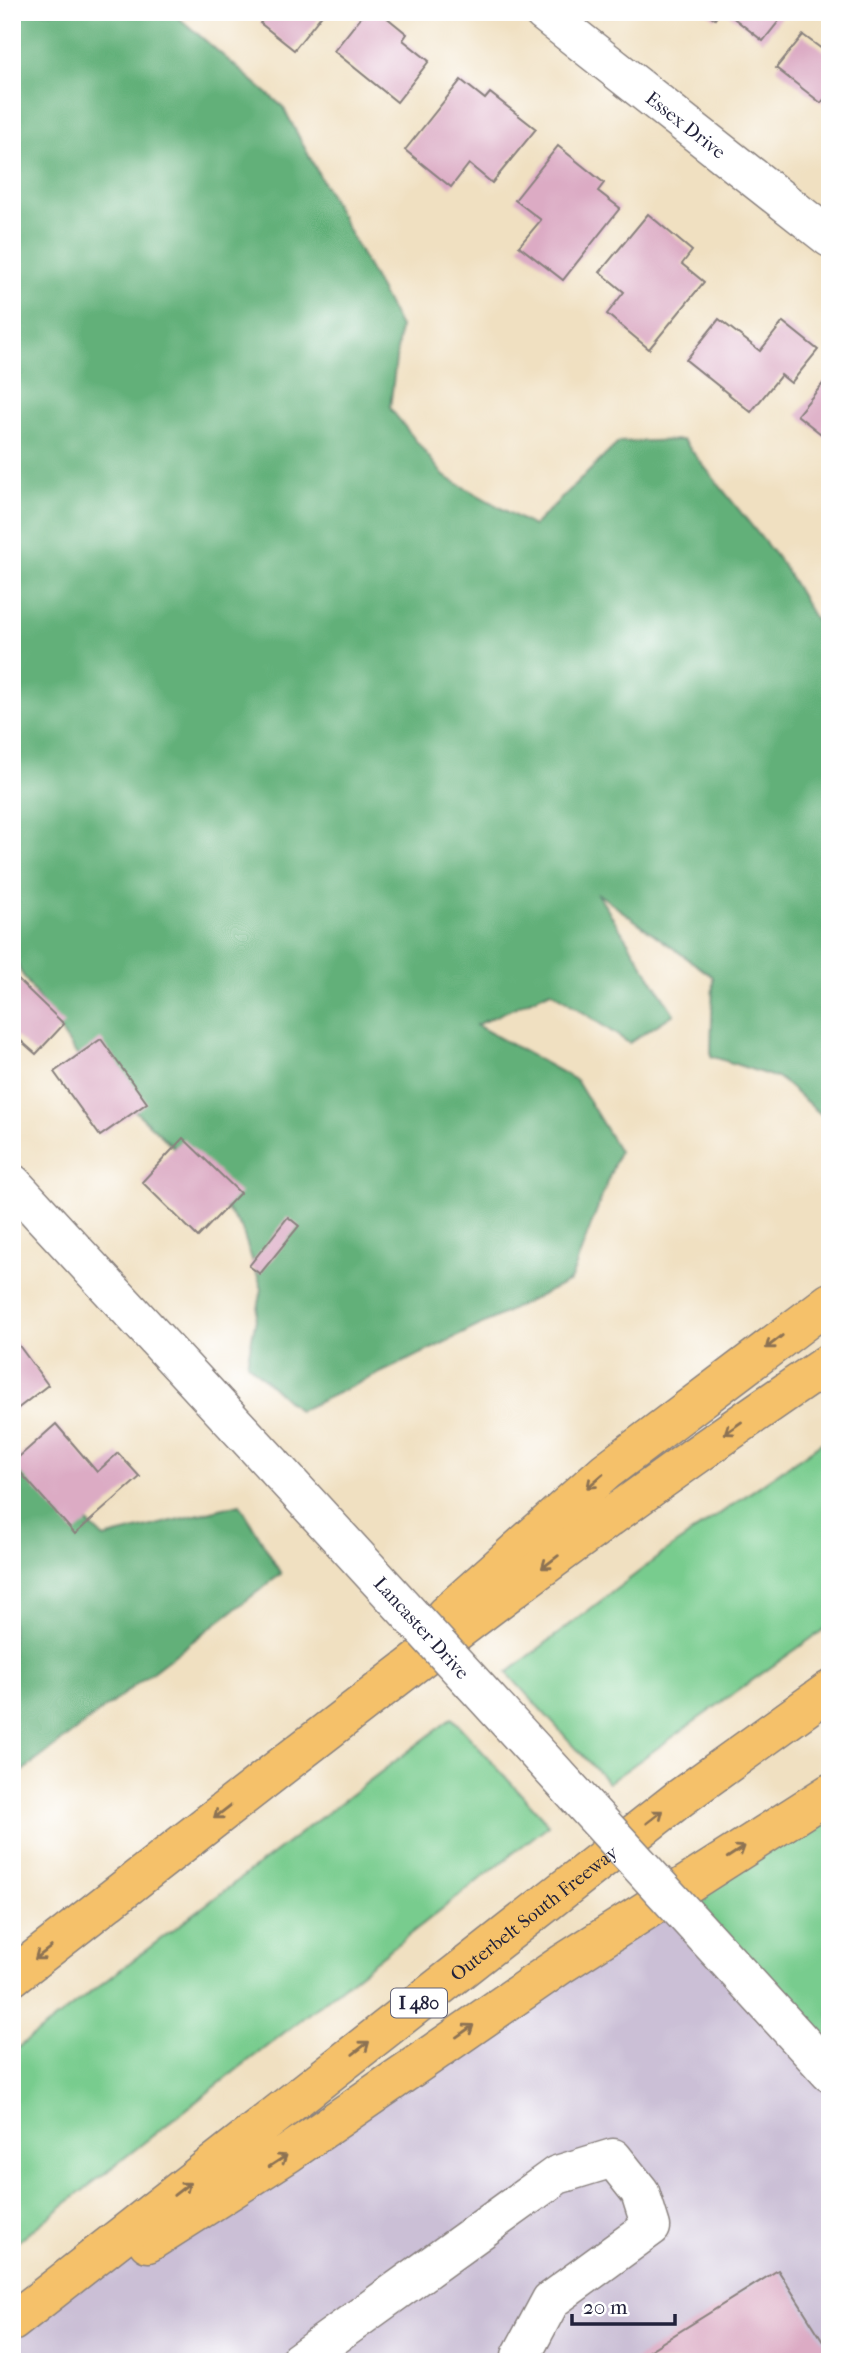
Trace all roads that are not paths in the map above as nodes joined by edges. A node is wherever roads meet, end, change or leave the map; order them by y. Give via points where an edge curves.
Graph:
1 (543, 12) edge
2 (830, 238) edge
3 (12, 1182) edge
4 (830, 1302) edge
5 (830, 1362) edge
6 (830, 1690) edge
7 (276, 1770) junction
8 (830, 1793) edge
9 (12, 1977) edge
10 (830, 2073) edge
11 (12, 2324) edge
12 (298, 2362) edge
13 (524, 2362) edge

1 - 2 street, Essex Drive
3 - 10 street, Lancaster Drive, bridge
4 -> 7 highway via 606,1471
5 -> 7 highway via 656,1482
11 -> 6 highway, Outerbelt South Freeway / I 480 via 680,1798
7 -> 9 highway
11 -> 8 highway via 289,2153 562,1964
12 - 13 street via 557,2175 613,2158 640,2192 651,2227 551,2300 521,2356

